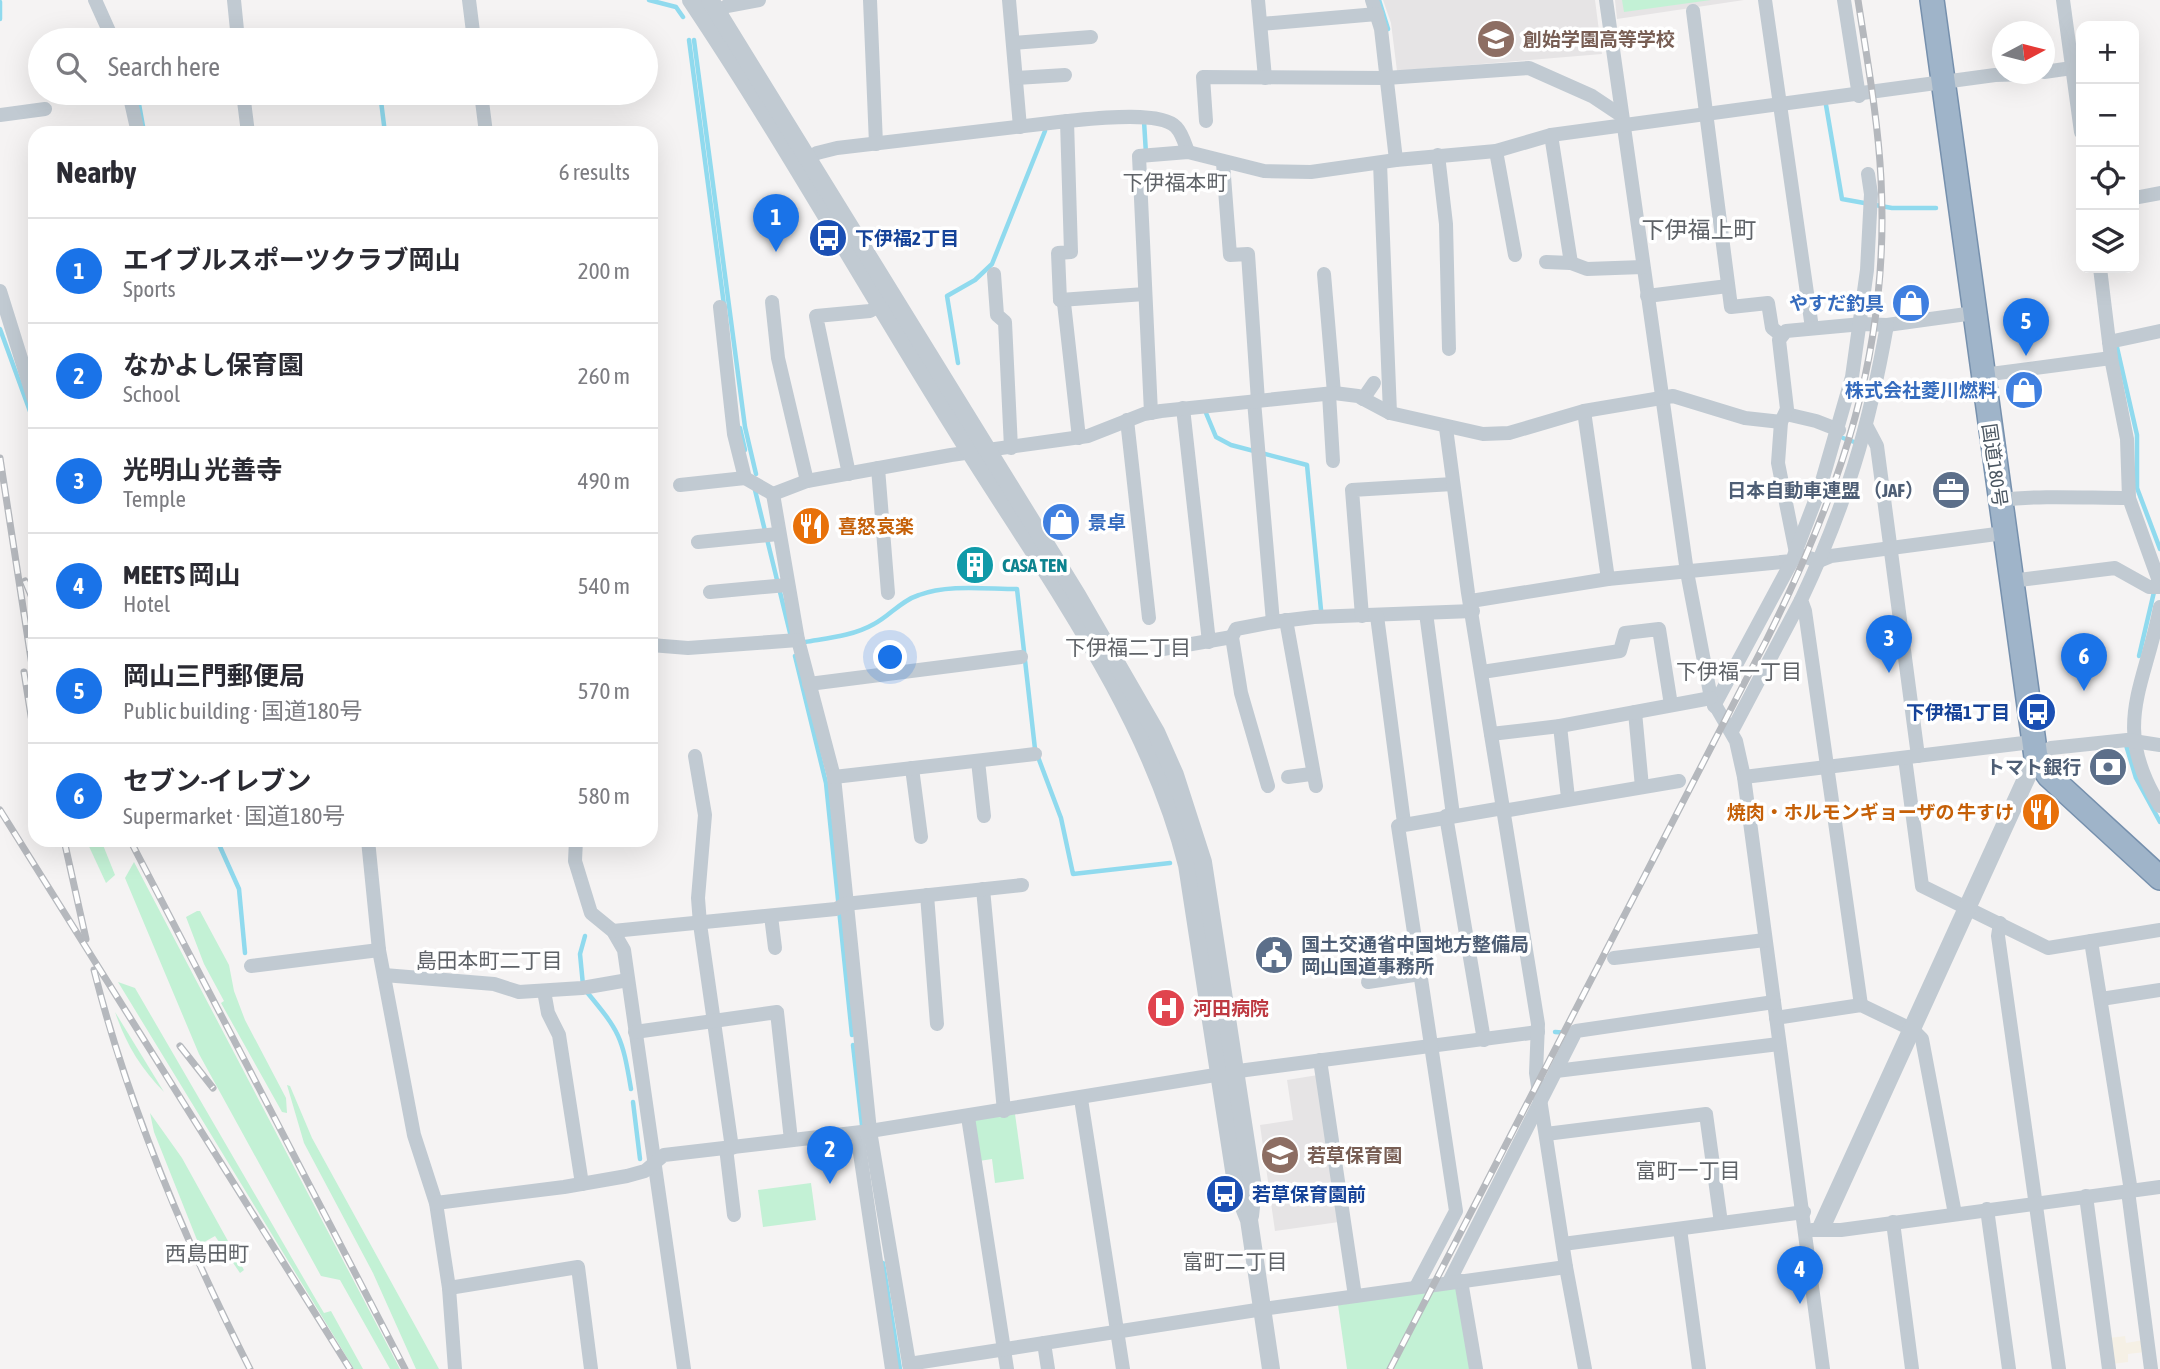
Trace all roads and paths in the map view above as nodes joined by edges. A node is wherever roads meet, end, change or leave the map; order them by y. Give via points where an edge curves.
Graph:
1 (95, 0) edge
2 (234, 0) edge
3 (240, 0) edge
4 (469, 0) edge
5 (691, 0) edge
6 (759, 0) edge
7 (870, 0) edge
8 (1009, 0) edge
9 (1258, 0) edge
10 (1606, 0) edge
11 (1765, 0) edge
12 (1844, 0) edge
13 (1932, 0) edge
14 (2063, 0) edge
15 (1375, 7) edge
16 (710, 11) edge
17 (1693, 11) dead end
18 (1261, 24) junction
19 (108, 28) edge
20 (237, 28) edge
21 (472, 28) edge
22 (1091, 37) dead end
23 (2075, 39) edge
24 (1013, 43) junction
25 (2072, 68) junction
26 (2055, 71) edge
27 (1065, 75) dead end
28 (1016, 78) junction
29 (1265, 78) junction
30 (1386, 78) junction
31 (1992, 78) edge
32 (1943, 83) junction
33 (1859, 96) junction
34 (2076, 96) edge
35 (132, 105) edge
36 (244, 105) edge
37 (482, 105) edge
38 (1780, 106) junction
39 (45, 109) dead end
40 (0, 115) edge
41 (1707, 116) junction
42 (1067, 121) junction
43 (1206, 121) dead end
44 (1622, 121) junction
45 (136, 126) edge
46 (247, 126) edge
47 (485, 126) edge
48 (1020, 127) junction
49 (1551, 135) junction
50 (876, 144) junction
51 (1496, 151) junction
52 (1188, 152) junction
53 (1438, 155) junction
54 (1396, 160) junction
55 (801, 163) junction
56 (1223, 163) junction
57 (1380, 163) junction
58 (1868, 174) dead end
59 (2160, 193) edge
60 (2139, 197) edge
61 (1516, 255) dead end
62 (1546, 262) dead end
63 (1571, 263) junction
64 (1643, 267) junction
65 (2101, 273) edge
66 (994, 274) dead end
67 (1324, 274) dead end
68 (1728, 286) junction
69 (0, 291) edge
70 (1146, 294) junction
71 (1647, 296) junction
72 (1060, 300) junction
73 (886, 301) junction
74 (772, 302) dead end
75 (720, 307) dead end
76 (1974, 313) junction
77 (1862, 324) junction
78 (1887, 325) junction
79 (1812, 328) junction
80 (2160, 331) edge
81 (1781, 335) junction
82 (2115, 341) junction
83 (1449, 349) dead end
84 (2111, 358) junction
85 (1983, 375) junction
86 (28, 381) edge
87 (1374, 383) dead end
88 (1331, 394) junction
89 (1662, 397) junction
90 (1363, 399) junction
91 (1256, 401) junction
92 (1183, 408) junction
93 (1584, 411) junction
94 (1151, 413) junction
95 (1390, 413) junction
96 (1783, 418) junction
97 (1127, 420) junction
98 (1867, 427) junction
99 (1446, 428) junction
100 (1839, 430) junction
101 (1079, 438) junction
102 (1011, 447) junction
103 (979, 452) junction
104 (1334, 461) dead end
105 (878, 468) junction
106 (849, 474) junction
107 (807, 481) junction
108 (751, 482) junction
109 (1453, 484) junction
110 (680, 485) dead end
111 (773, 494) junction
112 (2129, 498) junction
113 (2000, 500) junction
114 (2004, 533) junction
115 (770, 535) junction
116 (698, 542) dead end
117 (2154, 545) edge
118 (1891, 548) junction
119 (1794, 557) junction
120 (1819, 561) junction
121 (1687, 572) junction
122 (1608, 579) junction
123 (2011, 581) junction
124 (781, 585) junction
125 (2160, 585) edge
126 (710, 592) dead end
127 (888, 593) dead end
128 (1801, 600) junction
129 (1472, 606) junction
130 (2160, 609) edge
131 (1426, 613) junction
132 (1370, 616) junction
133 (1149, 618) dead end
134 (1280, 621) junction
135 (1232, 637) junction
136 (793, 641) junction
137 (1209, 642) junction
138 (658, 646) edge
139 (1163, 649) dead end
140 (1021, 657) dead end
141 (1482, 672) junction
142 (809, 684) junction
143 (1713, 702) junction
144 (1671, 705) junction
145 (1635, 712) junction
146 (1560, 726) junction
147 (1731, 731) junction
148 (1491, 734) junction
149 (2134, 743) junction
150 (2160, 745) edge
151 (2034, 749) junction
152 (1035, 754) dead end
153 (695, 756) dead end
154 (1911, 757) junction
155 (978, 761) junction
156 (1827, 767) junction
157 (912, 768) junction
158 (834, 777) junction
159 (1288, 777) dead end
160 (1744, 777) junction
161 (1679, 781) dead end
162 (1268, 786) dead end
163 (1642, 787) junction
164 (1568, 799) junction
165 (2160, 806) edge
166 (1503, 810) junction
167 (984, 816) dead end
168 (1449, 816) junction
169 (1404, 823) junction
170 (921, 837) dead end
171 (369, 847) edge
172 (576, 847) edge
173 (2160, 878) edge
174 (1022, 885) dead end
175 (983, 889) junction
176 (927, 895) junction
177 (1965, 906) junction
178 (841, 907) junction
179 (771, 916) junction
180 (2000, 923) junction
181 (700, 924) junction
182 (2160, 930) edge
183 (613, 931) junction
184 (1765, 940) junction
185 (2091, 942) junction
186 (775, 947) dead end
187 (379, 950) junction
188 (1615, 958) dead end
189 (251, 966) dead end
190 (1420, 974) junction
191 (384, 975) junction
192 (628, 981) junction
193 (1368, 982) dead end
194 (2160, 990) edge
195 (544, 991) junction
196 (2101, 999) junction
197 (1774, 1003) junction
198 (1861, 1005) junction
199 (1776, 1018) junction
200 (715, 1021) junction
201 (937, 1024) dead end
202 (1913, 1030) junction
203 (635, 1032) junction
204 (1538, 1032) junction
205 (1484, 1040) junction
206 (1779, 1044) junction
207 (1431, 1048) junction
208 (1320, 1060) junction
209 (1556, 1071) junction
210 (1228, 1073) junction
211 (1081, 1099) junction
212 (1541, 1099) junction
213 (1004, 1111) junction
214 (968, 1117) junction
215 (863, 1132) junction
216 (1546, 1134) junction
217 (791, 1140) junction
218 (729, 1148) junction
219 (654, 1164) junction
220 (582, 1184) junction
221 (2160, 1187) edge
222 (2130, 1191) junction
223 (2086, 1196) junction
224 (2038, 1202) junction
225 (436, 1203) junction
226 (1987, 1209) junction
227 (1804, 1212) junction
228 (1955, 1214) junction
229 (734, 1215) dead end
230 (1893, 1222) junction
231 (1721, 1223) junction
232 (1680, 1228) junction
233 (1814, 1229) junction
234 (1563, 1244) junction
235 (1566, 1267) junction
236 (1455, 1281) junction
237 (1416, 1287) junction
238 (449, 1288) junction
239 (1355, 1296) junction
240 (1262, 1309) junction
241 (1117, 1332) junction
242 (1044, 1343) junction
243 (1004, 1350) junction
244 (909, 1366) edge
245 (455, 1369) edge
246 (592, 1369) edge
247 (684, 1369) edge
248 (892, 1369) edge
249 (1007, 1369) edge
250 (1048, 1369) edge
251 (1123, 1369) edge
252 (1271, 1369) edge
253 (1476, 1369) edge
254 (1585, 1369) edge
255 (1699, 1369) edge
256 (1824, 1369) edge
257 (1912, 1369) edge
258 (2009, 1369) edge
259 (2059, 1369) edge
260 (2109, 1369) edge
261 (2151, 1369) edge

1 - 19 street
2 - 3 street
2 - 20 street
4 - 21 street
5 - 16 street
6 - 16 street
7 - 50 street
8 - 24 street
9 - 18 street
10 - 44 street
11 - 38 street
12 - 33 street
13 - 32 highway, 国道180号
14 - 23 street
15 - 18 street
15 - 30 street
16 - 55 street
17 - 41 street
18 - 29 street
22 - 24 street
23 - 25 street
24 - 28 street
25 - 26 street
25 - 34 street
27 - 28 street
28 - 48 street
29 - 30 street
29 - 43 street via 1203,77
30 - 44 street via 1529,68 1592,96
30 - 54 street
31 - 32 street
32 - 33 street
32 - 76 highway, 国道180号
33 - 38 street
35 - 45 street
36 - 46 street
37 - 47 street
38 - 41 street
38 - 79 street
39 - 40 street
41 - 44 street
41 - 68 street
42 - 48 street
42 - 52 street via 1144,118 1172,124
42 - 72 street via 1071,252 1058,253
44 - 49 street
44 - 64 street
48 - 50 street
49 - 51 street
49 - 63 street
50 - 55 street via 826,150
51 - 53 street
51 - 61 street
52 - 56 street
52 - 70 street via 1139,156
53 - 54 street
53 - 83 street via 1446,224
54 - 57 street
55 - 73 street
56 - 57 street via 1282,173
56 - 91 street via 1230,255 1248,254
57 - 95 street
58 - 77 street
59 - 60 street
62 - 63 street
63 - 64 street via 1587,270
64 - 71 street
65 - 82 street
66 - 102 street via 997,315 1005,322
67 - 88 street
68 - 71 street
68 - 81 street via 1731,307 1768,303 1772,328
69 - 86 street
70 - 72 street
70 - 94 street
71 - 89 street
72 - 101 street via 1064,303
73 - 103 street
73 - 106 street via 870,311 816,316
74 - 107 street via 778,358
75 - 108 street via 734,434
76 - 78 street
76 - 85 highway, 国道180号
77 - 78 street
77 - 79 street
77 - 100 street
78 - 98 street
79 - 81 street
80 - 82 street
81 - 96 street
82 - 84 street
84 - 85 street
84 - 112 street via 2127,439
85 - 113 highway, 国道180号
87 - 90 street
88 - 90 street
88 - 91 street
88 - 104 street
89 - 93 street
89 - 96 street via 1673,396 1745,418
89 - 121 street
90 - 95 street
91 - 92 street
91 - 134 street
92 - 94 street
92 - 137 street
93 - 99 street via 1508,433
93 - 122 street
94 - 97 street
95 - 99 street
96 - 100 street via 1816,421
96 - 119 street via 1778,463
97 - 101 street
97 - 133 street
98 - 118 street via 1877,446
98 - 120 street
99 - 109 street
100 - 119 street
101 - 102 street
102 - 103 street
103 - 105 street
103 - 210 street via 1070,599 1168,778 1203,908
105 - 106 street
105 - 127 street
106 - 107 street
107 - 111 street
108 - 110 street
108 - 111 street
109 - 129 street
109 - 132 street via 1352,490
111 - 115 street
112 - 113 street via 2052,495
112 - 117 street
113 - 114 highway, 国道180号
114 - 118 street
114 - 123 highway, 国道180号
115 - 116 street
115 - 124 street
117 - 125 street
118 - 120 street
118 - 154 street
119 - 120 street
119 - 121 street
119 - 143 street
120 - 128 street
121 - 122 street
121 - 143 street
122 - 129 street
123 - 125 street via 2116,568 2149,587
123 - 151 highway, 国道180号
124 - 126 street
124 - 136 street
128 - 147 street
128 - 156 street
129 - 131 street
129 - 141 street
130 - 149 street via 2134,703
131 - 132 street
131 - 168 street
132 - 134 street
132 - 169 street
134 - 135 street via 1236,629
134 - 159 street via 1314,780
135 - 137 street
135 - 162 street via 1241,693
136 - 138 street
136 - 142 street
137 - 139 street
140 - 142 street
141 - 144 street via 1620,651 1625,633 1659,629
141 - 148 street
142 - 158 street
143 - 144 street
143 - 147 street
144 - 145 street
145 - 146 street
145 - 163 street
146 - 148 street
146 - 164 street
147 - 160 street
148 - 166 street
149 - 150 street
149 - 151 street
149 - 165 street via 2146,783
151 - 154 street
151 - 173 highway via 2049,776
151 - 177 street
152 - 155 street
153 - 181 street via 705,816
154 - 156 street
154 - 177 street via 1922,886
155 - 157 street
155 - 167 street
156 - 160 street
156 - 198 street
157 - 158 street
157 - 170 street
158 - 178 street
160 - 184 street
161 - 163 street
163 - 164 street
164 - 166 street
166 - 168 street
166 - 204 street
168 - 169 street
168 - 205 street
169 - 190 street via 1398,826
171 - 187 street
172 - 183 street via 575,861 591,913
174 - 175 street
175 - 176 street
175 - 213 street
176 - 178 street
176 - 201 street
177 - 180 street
177 - 202 street
178 - 179 street
178 - 215 street
179 - 181 street
179 - 186 street
180 - 185 street via 2048,948
180 - 224 street via 1998,936
181 - 183 street
181 - 200 street
182 - 185 street
183 - 192 street via 624,950
184 - 188 street
184 - 197 street
185 - 196 street
187 - 189 street
187 - 191 street
190 - 193 street
190 - 207 street
191 - 195 street
191 - 225 street via 414,1135
192 - 195 street
192 - 203 street
194 - 196 street
195 - 220 street via 559,1035
196 - 222 street
197 - 199 street
197 - 209 street via 1576,1031
198 - 199 street
198 - 202 street
199 - 206 street
200 - 203 street
200 - 217 street via 777,1012
200 - 218 street
202 - 228 street via 1926,1049
202 - 233 street
203 - 219 street
204 - 205 street
204 - 212 street via 1535,1063
205 - 207 street
206 - 209 street
206 - 227 street
207 - 208 street
207 - 237 street via 1456,1212
208 - 210 street
208 - 239 street
209 - 212 street
210 - 211 street
210 - 240 street via 1237,1190 1249,1220
211 - 213 street
211 - 241 street
212 - 216 street
212 - 236 street
213 - 214 street
214 - 215 street
214 - 243 street
215 - 217 street
215 - 244 street
215 - 248 street
216 - 231 street via 1706,1114
216 - 234 street
217 - 218 street
218 - 219 street via 664,1155
218 - 229 street
219 - 220 street via 645,1171
219 - 247 street
220 - 225 street
221 - 222 street
222 - 223 street
222 - 261 street
223 - 224 street
223 - 260 street
224 - 226 street
224 - 259 street
225 - 238 street
226 - 228 street
226 - 258 street
227 - 231 street
227 - 233 street
228 - 230 street
230 - 233 street
230 - 257 street
231 - 232 street
232 - 234 street
232 - 255 street
233 - 256 street
234 - 235 street
235 - 236 street
235 - 254 street
236 - 237 street
236 - 253 street
237 - 239 street
238 - 245 street
238 - 246 street via 578,1267
239 - 240 street
240 - 241 street
240 - 252 street
241 - 242 street
241 - 251 street
242 - 243 street
242 - 250 street
243 - 244 street
243 - 249 street

